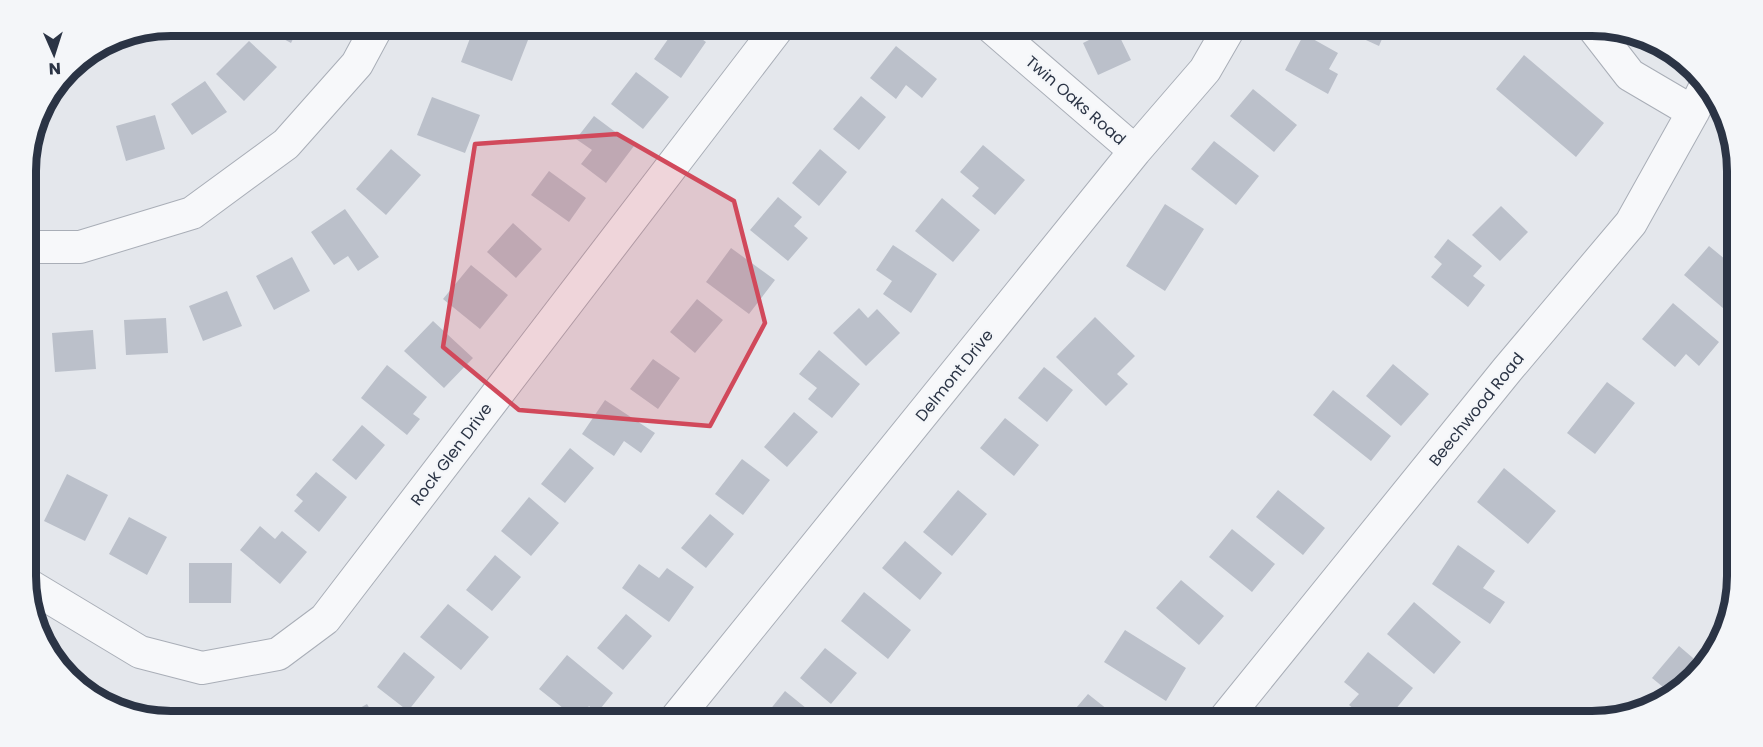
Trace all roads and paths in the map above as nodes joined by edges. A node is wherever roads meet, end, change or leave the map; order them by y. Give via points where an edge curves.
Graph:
1 (372, 36) edge
2 (772, 36) edge
3 (1001, 36) edge
4 (1225, 36) edge
5 (1600, 36) edge
6 (1702, 93) edge
7 (1693, 112) junction
8 (1135, 151) junction
9 (36, 247) edge
10 (37, 590) edge
11 (682, 711) edge
12 (1231, 711) edge

1 - 9 street via 357,64 286,144 192,213 80,247
2 - 10 street, Rock Glen Drive via 324,619 278,654 202,668 140,652
3 - 8 street, Twin Oaks Road
4 - 8 street, Delmont Drive via 1205,70
5 - 7 street via 1630,75
6 - 7 street, Beechwood Road
7 - 12 street, Beechwood Road via 1631,223
8 - 11 street, Delmont Drive

